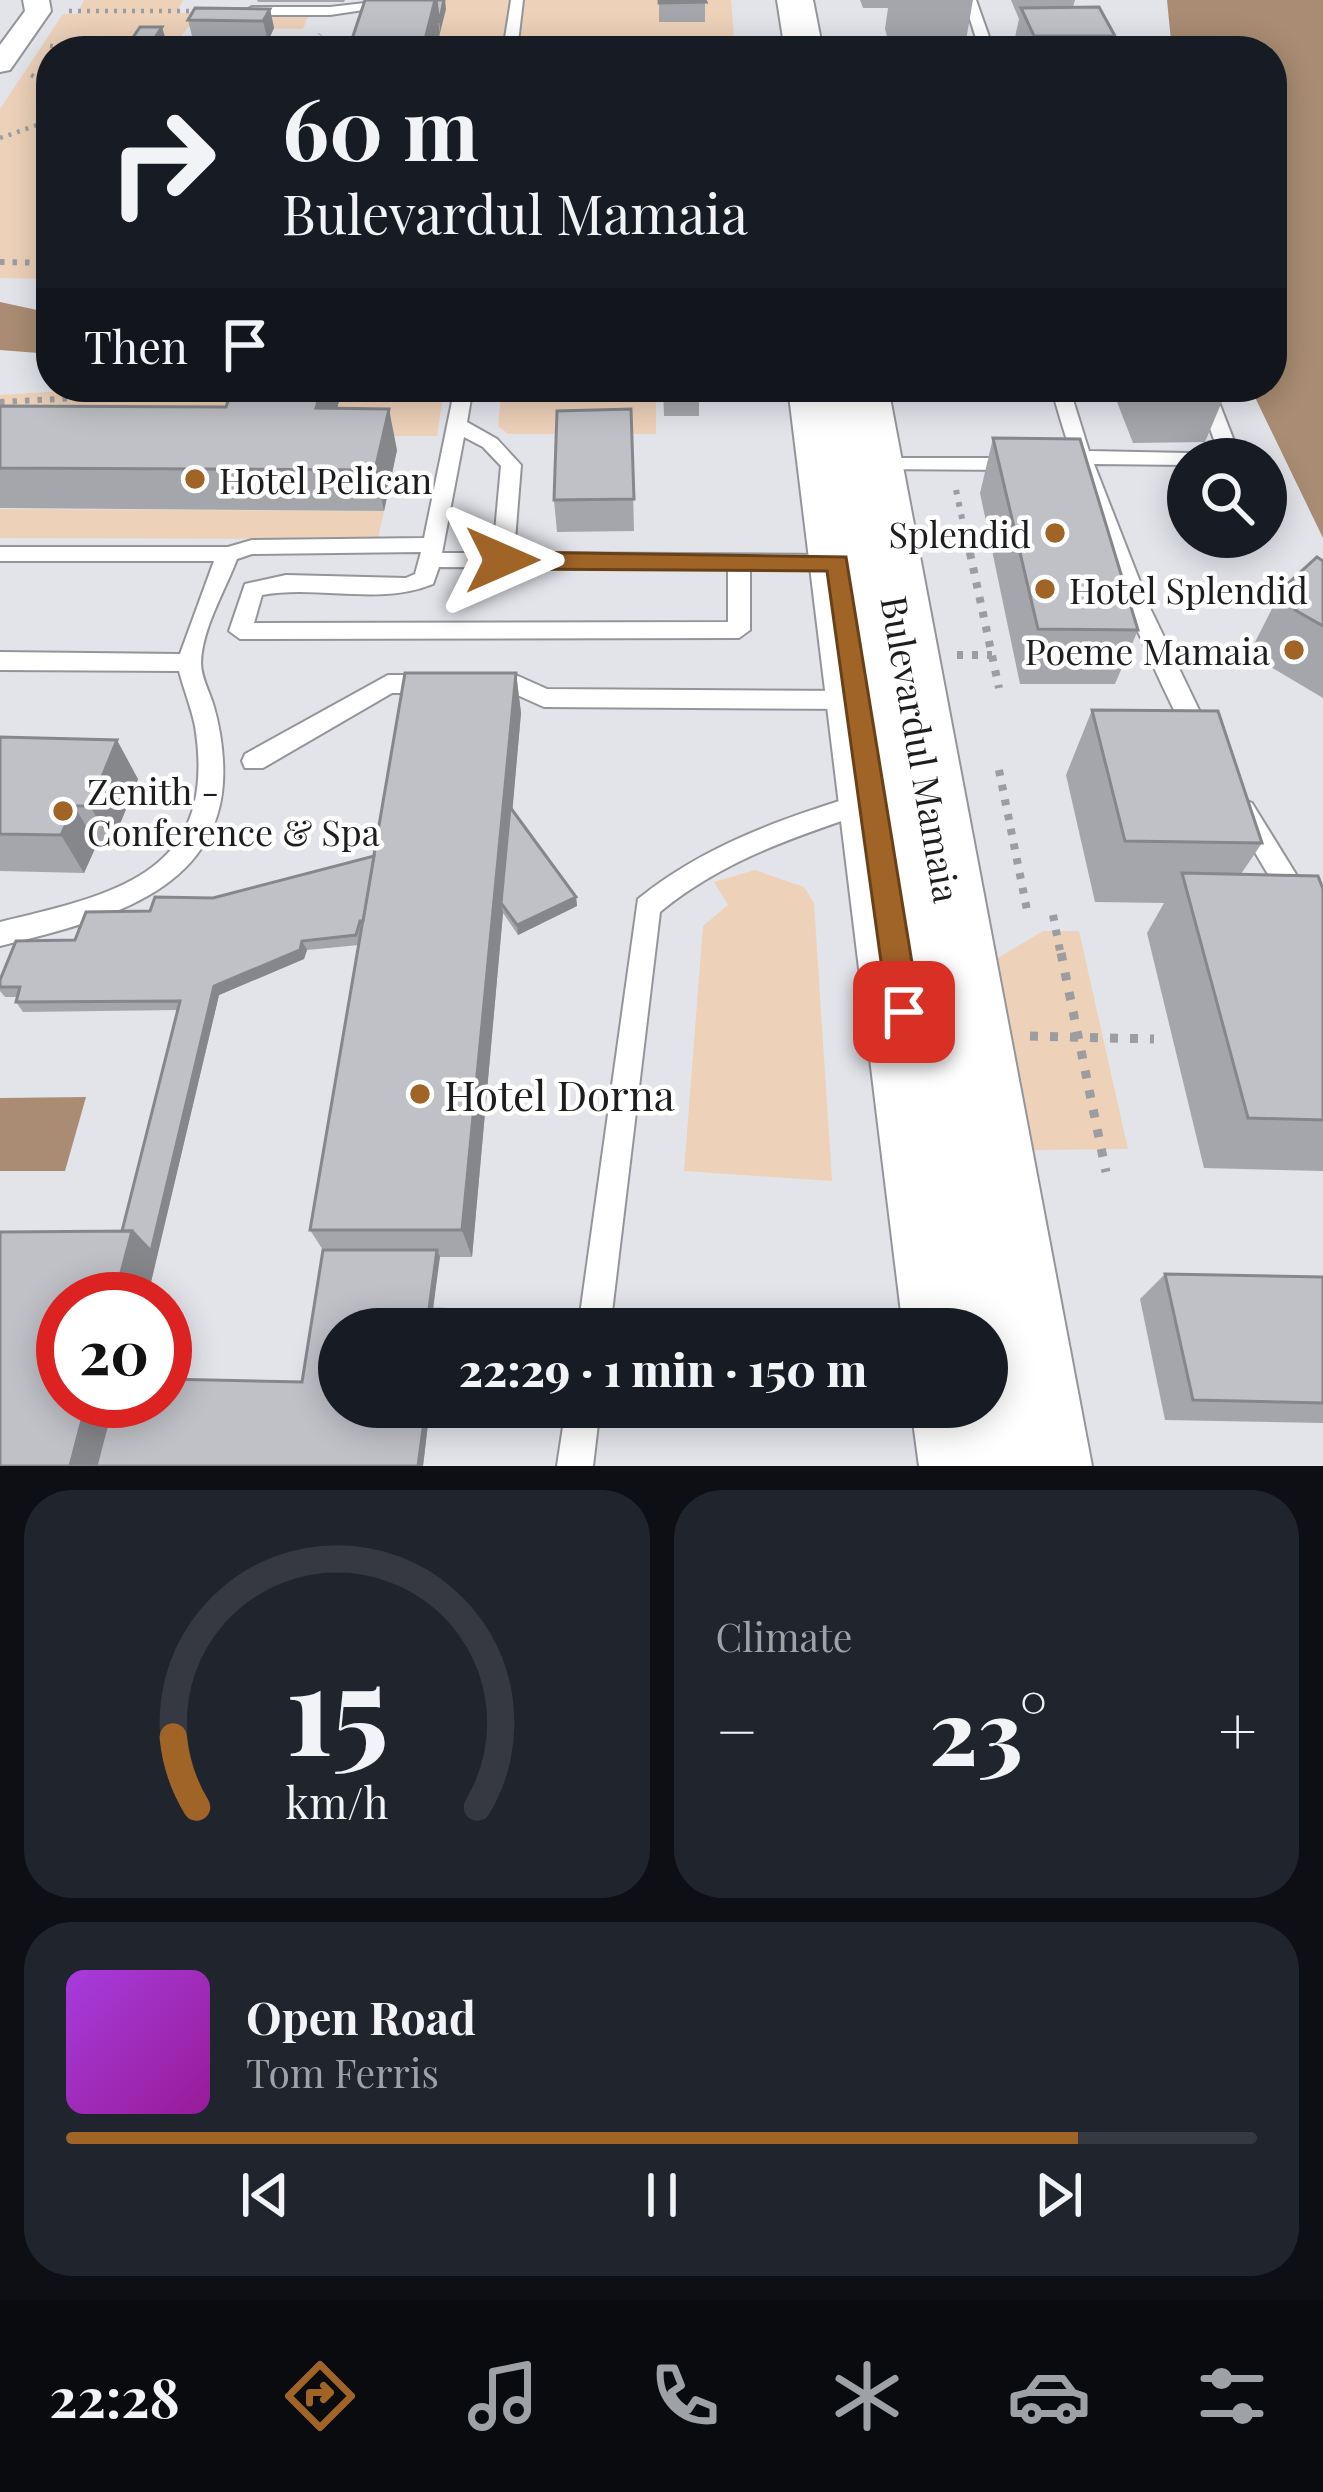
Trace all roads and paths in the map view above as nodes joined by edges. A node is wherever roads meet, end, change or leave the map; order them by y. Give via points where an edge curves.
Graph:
1 (424, 0) edge
2 (517, 0) edge
3 (761, 0) edge
4 (795, 0) edge
5 (970, 0) edge
6 (37, 6) edge
7 (252, 10) joint
8 (512, 36) edge
9 (766, 36) edge
10 (801, 36) edge
11 (982, 36) edge
12 (36, 52) edge
13 (6, 55) edge
14 (36, 125) edge
15 (0, 138) edge
16 (0, 262) edge
17 (36, 263) edge
18 (36, 401) edge
19 (462, 402) edge
20 (816, 402) edge
21 (1061, 402) edge
22 (1210, 402) edge
23 (0, 403) edge
24 (869, 425) edge
25 (459, 426) junction
26 (1223, 438) edge
27 (1167, 460) edge
28 (1065, 463) junction
29 (978, 489) dead end
30 (923, 542) dead end
31 (968, 542) junction
32 (432, 553) junction
33 (0, 554) edge
34 (228, 554) junction
35 (502, 560) junction
36 (739, 562) junction
37 (838, 562) junction
38 (943, 655) dead end
39 (992, 655) junction
40 (0, 661) edge
41 (189, 663) junction
42 (999, 688) dead end
43 (859, 700) junction
44 (254, 761) dead end
45 (999, 770) dead end
46 (873, 800) junction
47 (1028, 915) dead end
48 (1053, 915) dead end
49 (0, 934) edge
50 (1323, 942) edge
51 (1012, 1035) dead end
52 (1078, 1037) junction
53 (1154, 1039) dead end
54 (1106, 1172) dead end
55 (597, 1308) edge
56 (945, 1308) edge
57 (581, 1428) edge
58 (961, 1428) edge
59 (575, 1466) edge
60 (967, 1466) edge
61 (1044, 1466) edge

1 - 7 lane
2 - 8 lane
3 - 9 main road
4 - 10 main road
5 - 11 lane
6 - 7 path
6 - 13 street
12 - 13 path
14 - 15 path
16 - 17 path
18 - 23 path
19 - 25 lane
20 - 37 main road, Bulevardul Mamaia
21 - 28 lane
22 - 26 lane
24 - 28 lane
24 - 61 main road, Bulevardul Mamaia
25 - 32 lane
25 - 35 lane via 512,465
27 - 28 lane
28 - 50 lane via 1222,777
29 - 31 path via 956,489
30 - 31 path
31 - 39 path
32 - 34 lane via 253,547
32 - 35 lane
32 - 36 lane via 425,579 409,586 253,589 240,631 739,630
33 - 34 lane
34 - 41 lane
35 - 36 lane
36 - 37 lane
37 - 43 main road, Bulevardul Mamaia
38 - 39 path
39 - 42 path
40 - 41 lane
41 - 49 lane via 212,774 210,813 186,857 145,887 95,908
43 - 44 lane via 544,698 518,685 388,684
43 - 46 main road, Bulevardul Mamaia
45 - 47 path
46 - 55 lane via 679,878 647,907
46 - 56 main road, Bulevardul Mamaia
48 - 52 path
51 - 52 path
52 - 53 path
52 - 54 path
57 - 59 lane
58 - 60 main road

